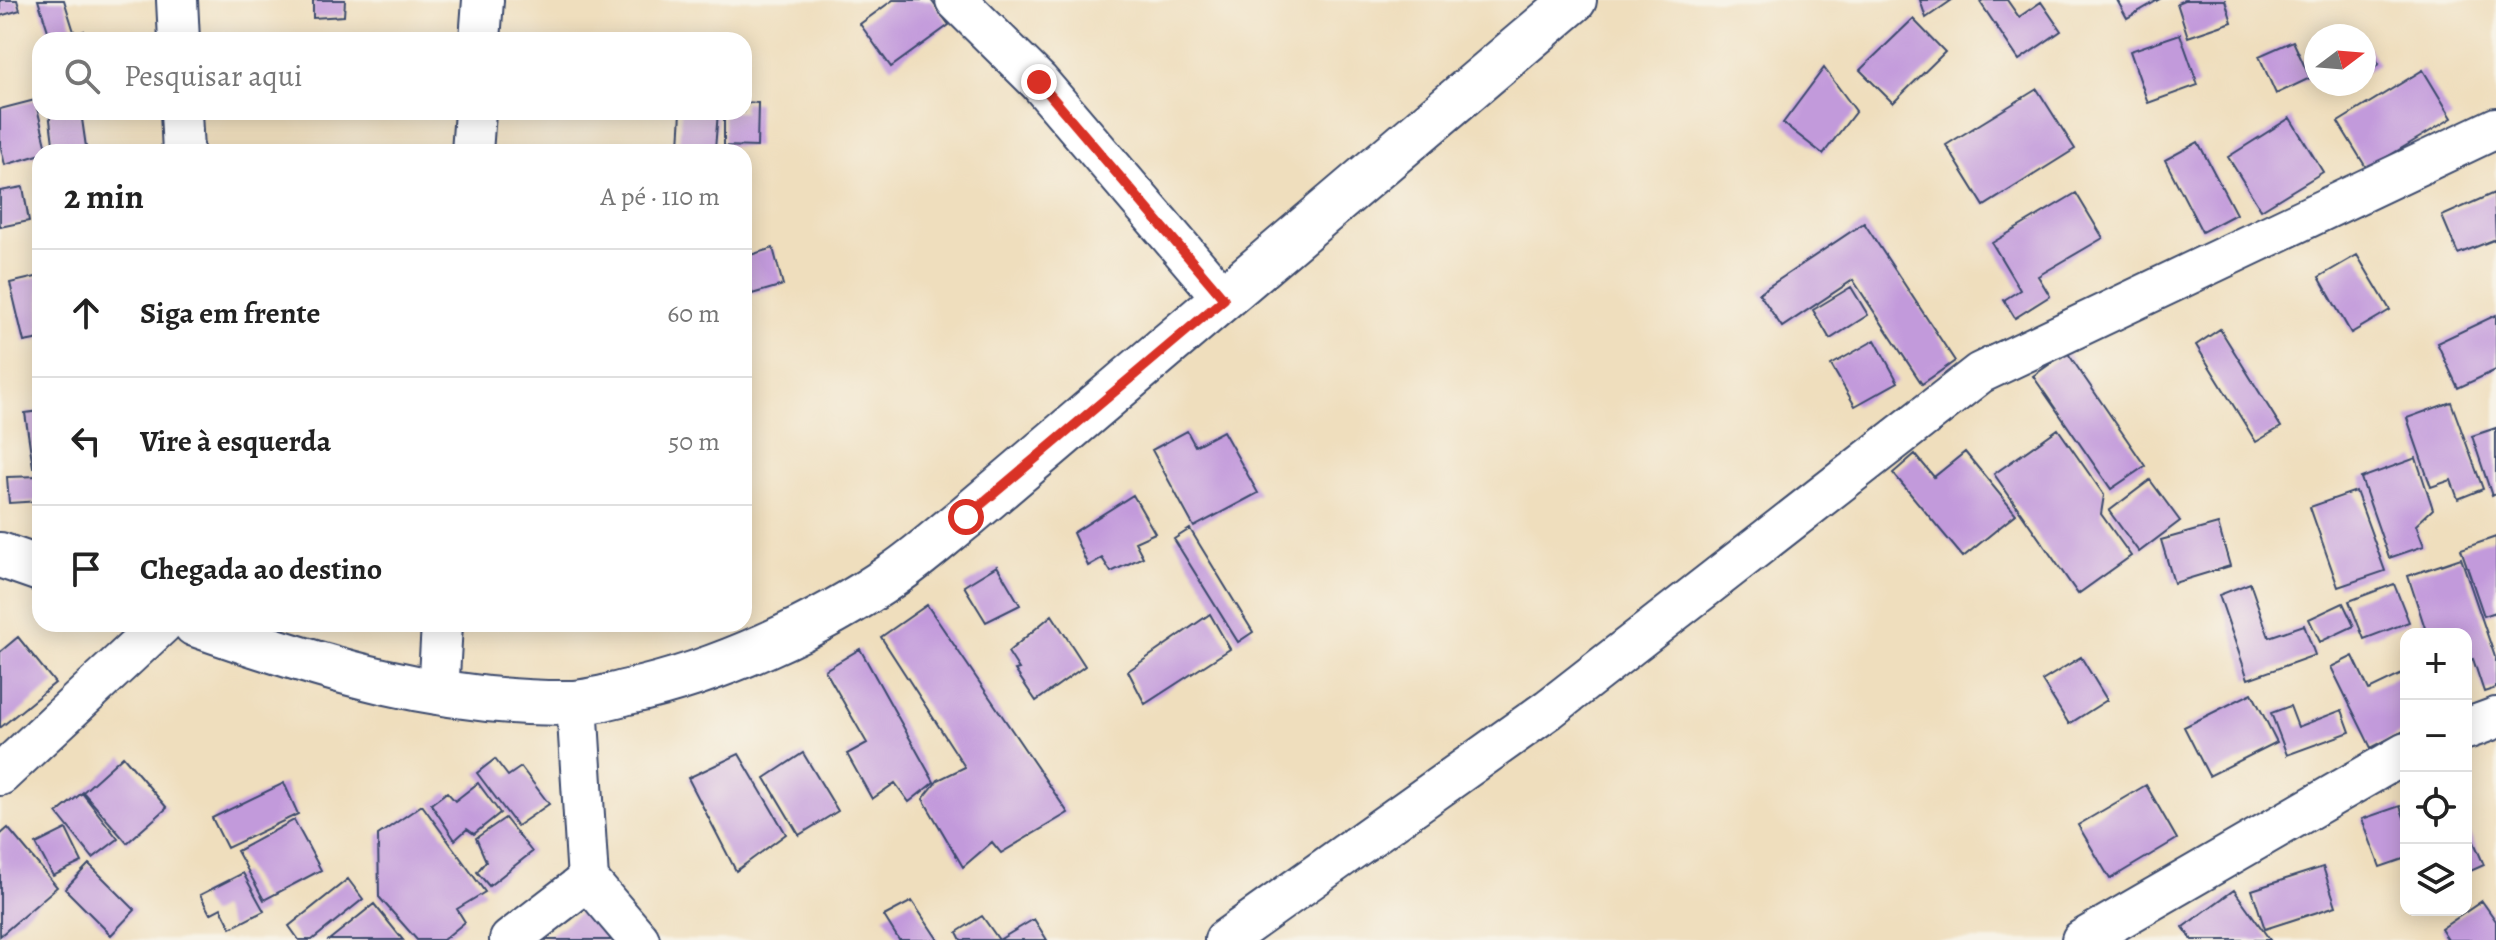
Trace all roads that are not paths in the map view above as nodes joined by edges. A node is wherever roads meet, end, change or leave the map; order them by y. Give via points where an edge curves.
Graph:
1 (177, 0) edge
2 (483, 0) edge
3 (956, 0) edge
4 (1574, 0) edge
5 (179, 32) edge
6 (481, 32) edge
7 (181, 120) edge
8 (474, 120) edge
9 (2496, 128) edge
10 (183, 144) edge
11 (473, 144) edge
12 (1224, 299) junction
13 (0, 555) edge
14 (32, 566) edge
15 (153, 632) edge
16 (217, 632) edge
17 (442, 632) edge
18 (438, 694) junction
19 (577, 703) junction
20 (2496, 718) edge
21 (2472, 727) edge
22 (2400, 756) edge
23 (0, 775) edge
24 (588, 880) junction
25 (510, 940) edge
26 (639, 940) edge
27 (1225, 940) edge
28 (2082, 940) edge

1 - 5 street
2 - 6 street
3 - 12 street via 1039,82
4 - 12 street
7 - 10 street
8 - 11 street
9 - 27 street via 1980,373 1549,709
12 - 19 street via 893,575 815,620 729,660 654,686
13 - 14 street
15 - 23 street
16 - 18 street via 313,666
17 - 18 street
18 - 19 street
19 - 24 street
20 - 21 street
22 - 28 street
24 - 25 street
24 - 26 street

